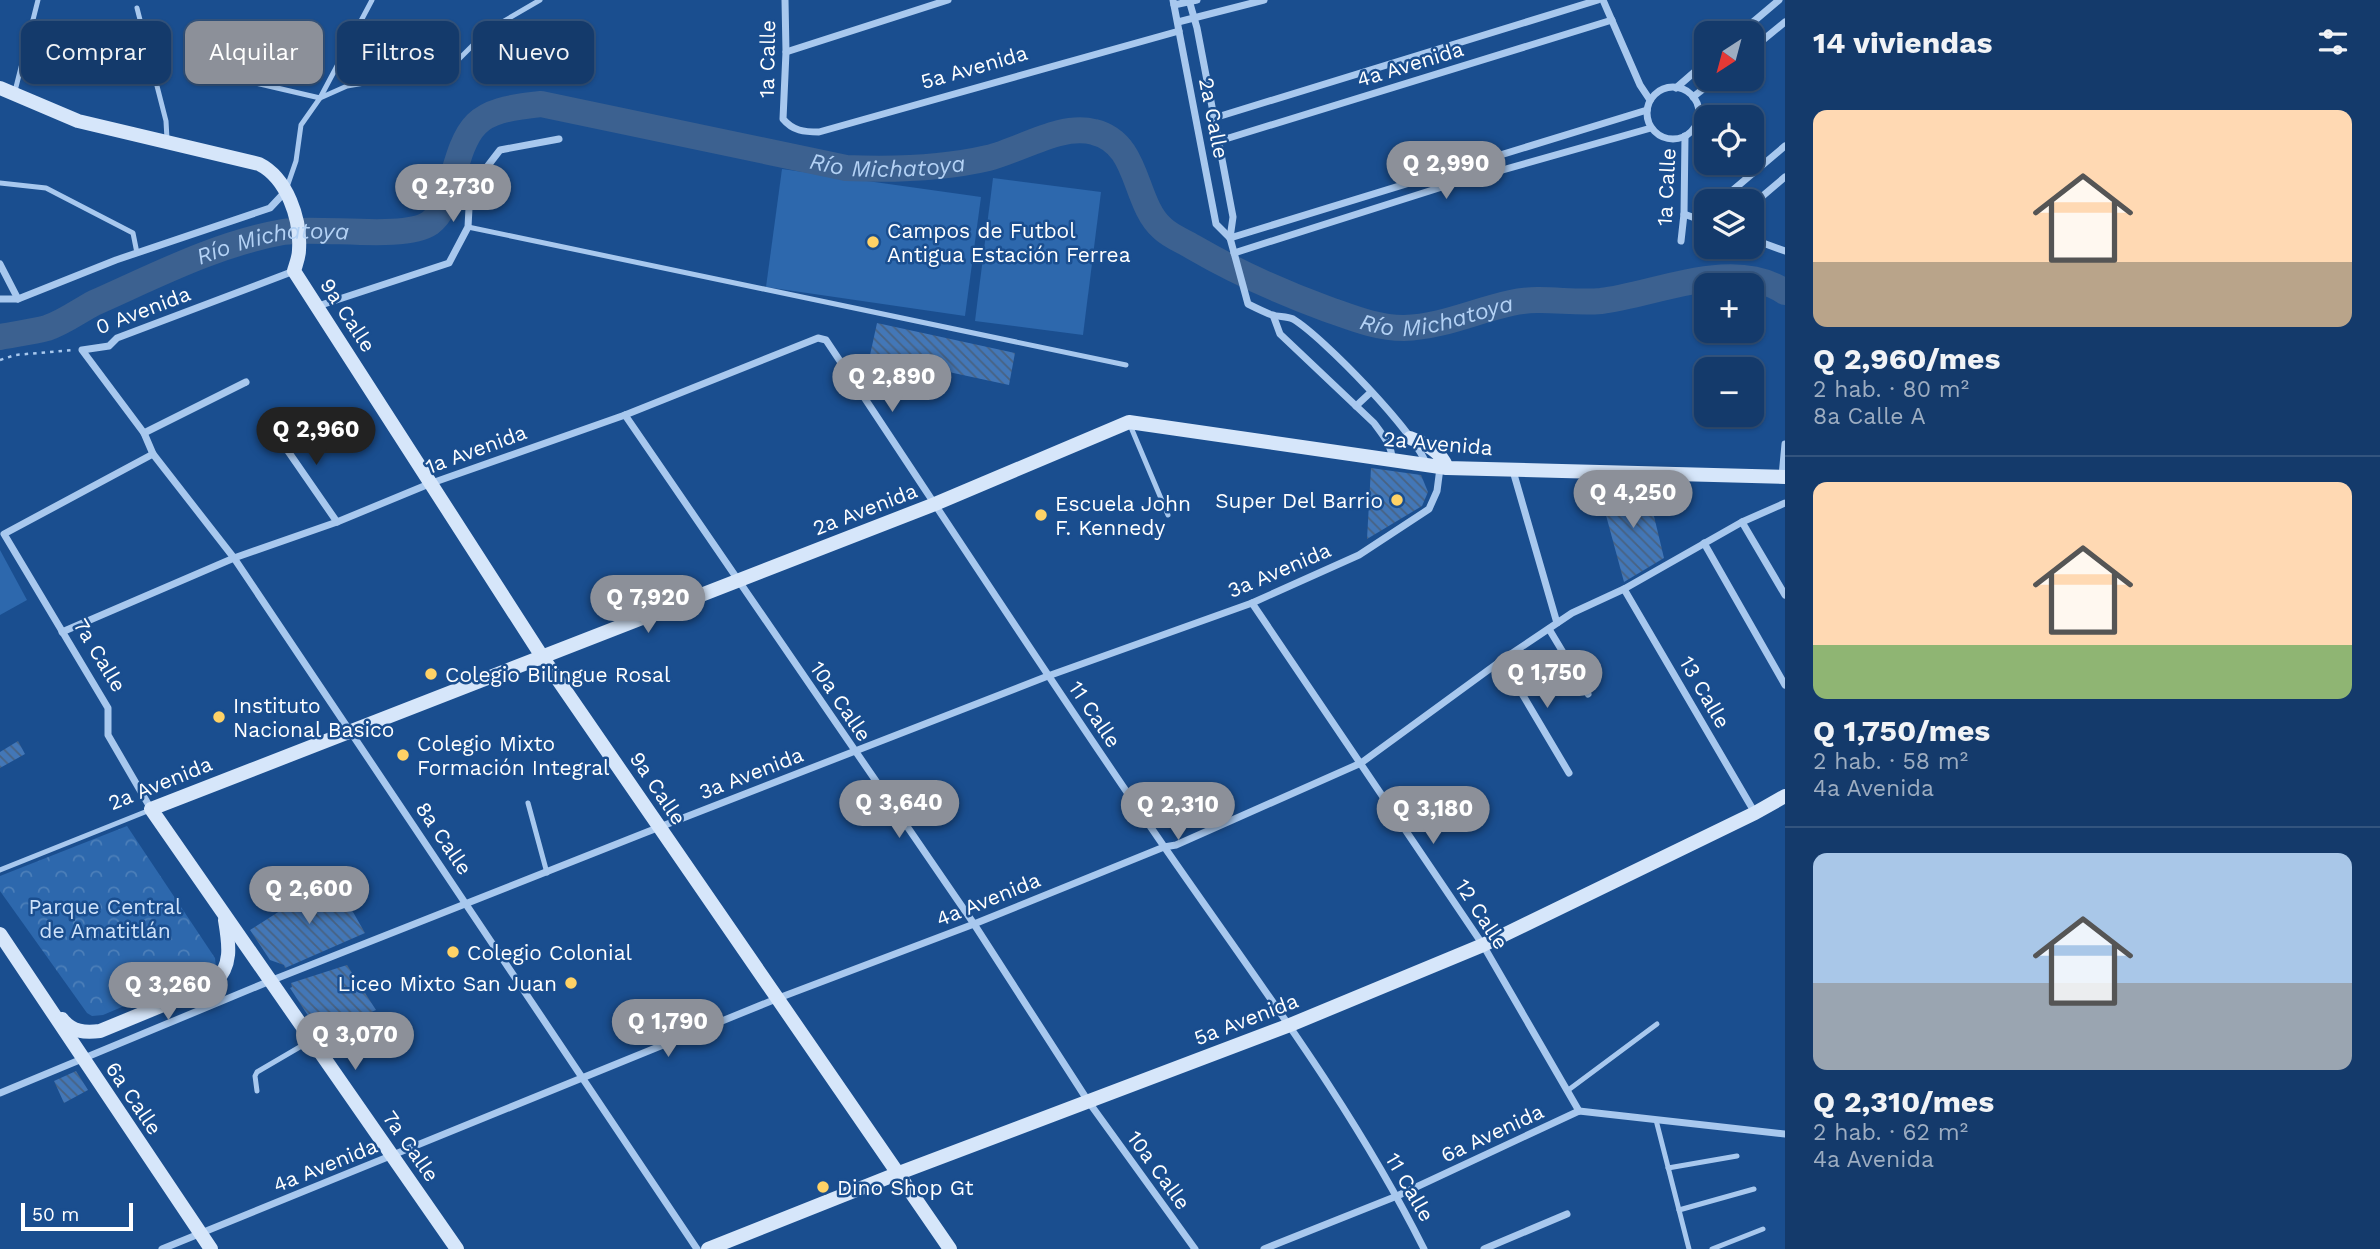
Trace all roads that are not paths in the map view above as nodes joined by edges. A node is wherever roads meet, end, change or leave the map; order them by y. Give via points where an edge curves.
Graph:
1 (38, 0) edge
2 (372, 0) edge
3 (540, 0) edge
4 (786, 0) edge
5 (948, 0) edge
6 (1264, 0) edge
7 (1598, 0) edge
8 (1603, 0) edge
9 (1779, 0) edge
10 (1192, 1) edge
11 (1174, 2) edge
12 (137, 8) dead end
13 (1194, 20) junction
14 (1612, 20) junction
15 (1754, 21) edge
16 (1785, 22) edge
17 (1179, 27) junction
18 (1764, 39) edge
19 (786, 51) junction
20 (1694, 72) edge
21 (260, 84) edge
22 (0, 88) edge
23 (1676, 88) junction
24 (1701, 91) edge
25 (15, 94) junction
26 (1693, 97) junction
27 (320, 98) junction
28 (1650, 100) junction
29 (1647, 110) junction
30 (1214, 118) junction
31 (783, 119) joint
32 (1651, 128) junction
33 (1685, 136) junction
34 (559, 139) dead end
35 (1219, 141) junction
36 (167, 142) junction
37 (1785, 146) edge
38 (1438, 174) junction
39 (1785, 177) edge
40 (0, 183) edge
41 (1442, 187) junction
42 (1734, 189) edge
43 (285, 192) junction
44 (1764, 195) edge
45 (1684, 214) junction
46 (1694, 218) edge
47 (468, 227) junction
48 (1230, 238) junction
49 (1681, 241) dead end
50 (1764, 243) edge
51 (1785, 251) edge
52 (136, 253) junction
53 (1234, 257) junction
54 (0, 264) edge
55 (294, 271) junction
56 (0, 299) edge
57 (18, 299) junction
58 (318, 306) junction
59 (1273, 316) junction
60 (826, 340) joint
61 (82, 350) joint
62 (1126, 365) dead end
63 (246, 382) dead end
64 (1371, 392) junction
65 (1356, 405) junction
66 (625, 415) junction
67 (1129, 422) junction
68 (272, 428) dead end
69 (144, 433) junction
70 (1410, 438) junction
71 (1785, 444) edge
72 (153, 454) junction
73 (1392, 461) junction
74 (1438, 467) junction
75 (1513, 471) junction
76 (1783, 477) edge
77 (429, 484) junction
78 (1785, 503) edge
79 (935, 504) junction
80 (1168, 515) dead end
81 (337, 522) junction
82 (1742, 522) junction
83 (1703, 543) junction
84 (234, 558) junction
85 (738, 580) junction
86 (1624, 589) junction
87 (1785, 595) edge
88 (1252, 603) junction
89 (1557, 623) junction
90 (1549, 629) junction
91 (62, 632) junction
92 (543, 658) junction
93 (1502, 660) junction
94 (1048, 676) junction
95 (1785, 685) edge
96 (1588, 694) dead end
97 (351, 730) junction
98 (854, 751) junction
99 (1361, 763) junction
100 (1569, 773) dead end
101 (1785, 796) edge
102 (528, 803) dead end
103 (151, 809) junction
104 (1755, 813) junction
105 (660, 827) junction
106 (1164, 847) junction
107 (0, 870) edge
108 (547, 873) junction
109 (468, 905) junction
110 (225, 915) junction
111 (974, 924) junction
112 (0, 934) edge
113 (1483, 945) junction
114 (270, 981) junction
115 (43, 998) junction
116 (776, 999) junction
117 (1657, 1024) dead end
118 (1290, 1025) junction
119 (311, 1040) junction
120 (83, 1059) junction
121 (584, 1078) junction
122 (257, 1091) dead end
123 (1567, 1091) junction
124 (0, 1093) edge
125 (1088, 1101) junction
126 (1579, 1111) junction
127 (1656, 1120) junction
128 (1785, 1134) edge
129 (393, 1156) junction
130 (1737, 1156) dead end
131 (1668, 1168) junction
132 (899, 1173) junction
133 (1754, 1189) dead end
134 (1398, 1196) junction
135 (1679, 1210) junction
136 (1567, 1214) dead end
137 (1763, 1229) dead end
138 (200, 1234) junction
139 (162, 1249) edge
140 (211, 1249) edge
141 (457, 1249) edge
142 (697, 1249) edge
143 (708, 1249) edge
144 (950, 1249) edge
145 (1195, 1249) edge
146 (1264, 1249) edge
147 (1424, 1249) edge
148 (1484, 1249) edge
149 (1689, 1249) edge
150 (1712, 1249) edge

1 - 25 lane
2 - 27 lane
3 - 27 lane via 487,31 457,60 428,72 346,86
4 - 19 street, 1a Calle
5 - 19 street
6 - 13 street, 5a Avenida
7 - 30 street, 4a Avenida
8 - 14 street
9 - 15 street
10 - 11 street
10 - 13 street, 2a Calle
11 - 17 street, 2a Calle
12 - 36 lane via 166,121
13 - 17 street, 5a Avenida
13 - 30 street, 2a Calle
14 - 28 street
14 - 35 street, 4a Avenida
16 - 18 street
17 - 31 street, 5a Avenida via 819,132 790,128
17 - 48 street, 2a Calle via 1216,224
19 - 31 street, 1a Calle
20 - 23 street
21 - 27 lane
22 - 25 main road
23 - 26 street
23 - 28 street via 1664,89
24 - 26 street
25 - 36 main road via 78,121
26 - 33 street via 1698,118
27 - 43 lane via 301,125
28 - 29 street
29 - 32 street
29 - 38 street
30 - 35 street, 2a Calle
32 - 33 street via 1667,139
32 - 41 street
33 - 45 street, 1a Calle
34 - 47 street via 500,150 470,189
35 - 48 street, 2a Calle via 1233,217
36 - 43 main road, 9a Calle via 258,164 272,172
37 - 42 street
38 - 41 street
38 - 48 street
39 - 44 street
40 - 52 lane via 46,188 133,233
41 - 53 street
43 - 52 street via 270,208
43 - 55 main road, 9a Calle via 294,209 299,250
45 - 46 street
45 - 49 street, 1a Calle
47 - 58 street via 449,263
47 - 62 lane
48 - 53 street, 2a Calle
50 - 51 street
52 - 57 street
53 - 59 street, 2a Calle via 1248,304
54 - 57 street
55 - 58 main road, 9a Calle
55 - 61 street, 0 Avenida via 117,338 109,346
56 - 57 street
58 - 77 main road, 9a Calle
59 - 64 street, 2a Calle via 1291,318 1337,355
59 - 65 street via 1280,334
60 - 66 street, 1a Avenida via 818,338
60 - 79 street, 11 Calle
61 - 69 street, 8a Calle
63 - 69 street
64 - 65 street
64 - 70 street, 2a Calle
65 - 73 street via 1387,441
66 - 77 street, 1a Avenida
66 - 85 street, 10a Calle
67 - 73 main road, 2a Avenida
67 - 79 main road, 2a Avenida
67 - 80 lane
68 - 81 street
69 - 72 street, 8a Calle
70 - 74 street, 2a Calle via 1425,459
70 - 74 main road via 1430,445 1445,460
71 - 76 street
72 - 84 street, 8a Calle
72 - 91 street, 7a Calle via 4,534
73 - 74 main road, 2a Avenida
74 - 75 main road, 2a Avenida
74 - 88 street, 3a Avenida via 1437,491 1429,509 1359,555
75 - 76 main road, 2a Avenida
75 - 89 street
77 - 81 street, 1a Avenida
77 - 92 main road, 9a Calle
78 - 82 street, 4a Avenida
79 - 85 main road, 2a Avenida
79 - 94 street, 11 Calle
81 - 84 street, 1a Avenida
82 - 83 street, 4a Avenida
82 - 87 street
83 - 86 street, 4a Avenida
83 - 95 street
84 - 91 street, 1a Avenida
84 - 97 street, 8a Calle
85 - 92 main road, 2a Avenida
85 - 98 street, 10a Calle
86 - 89 street, 4a Avenida
86 - 104 street, 13 Calle
88 - 94 street, 3a Avenida
88 - 99 street, 12 Calle
89 - 90 street, 4a Avenida
90 - 93 street, 4a Avenida
90 - 96 street
91 - 103 street, 7a Calle via 108,708 108,735
92 - 97 main road, 2a Avenida
92 - 105 main road, 9a Calle
93 - 99 street, 4a Avenida
93 - 100 street
94 - 98 street, 3a Avenida
94 - 106 street, 11 Calle
97 - 103 main road, 2a Avenida
97 - 109 street, 8a Calle
98 - 105 street, 3a Avenida
98 - 111 street, 10a Calle
99 - 106 street, 4a Avenida
99 - 113 street, 12 Calle
101 - 104 main road, 5a Avenida
102 - 108 lane
103 - 107 lane, 2a Avenida
103 - 110 main road, 7a Calle
104 - 113 main road, 5a Avenida
105 - 108 street, 3a Avenida
105 - 116 main road, 9a Calle
106 - 111 street, 4a Avenida
106 - 118 street, 11 Calle
108 - 109 street, 3a Avenida
109 - 114 street, 3a Avenida
109 - 121 street, 8a Calle
110 - 114 main road, 7a Calle
110 - 115 main road via 229,960 215,984 90,1032 65,1023
111 - 116 street, 4a Avenida
111 - 125 street, 10a Calle
112 - 115 main road, 6a Calle
113 - 118 main road, 5a Avenida
113 - 123 street, 12 Calle
114 - 119 main road, 7a Calle
114 - 120 street, 3a Avenida
115 - 120 main road, 6a Calle
116 - 121 street, 4a Avenida
116 - 132 main road, 9a Calle
117 - 123 lane
118 - 125 main road, 5a Avenida
118 - 134 street, 11 Calle
119 - 122 lane via 257,1073
119 - 129 main road, 7a Calle
120 - 124 street, 3a Avenida
120 - 138 main road, 6a Calle
121 - 129 street, 4a Avenida
121 - 142 street, 8a Calle
123 - 126 street, 12 Calle
125 - 132 main road, 5a Avenida
125 - 145 street, 10a Calle
126 - 127 street
126 - 134 street, 6a Avenida
127 - 128 street
127 - 131 lane
129 - 138 street, 4a Avenida
129 - 141 main road, 7a Calle
130 - 131 lane
131 - 135 lane
132 - 143 main road, 5a Avenida
132 - 144 main road, 9a Calle
133 - 135 lane
134 - 146 street, 6a Avenida
134 - 147 street, 11 Calle
135 - 149 lane
136 - 148 street
137 - 150 lane
138 - 139 street, 4a Avenida
138 - 140 main road, 6a Calle

